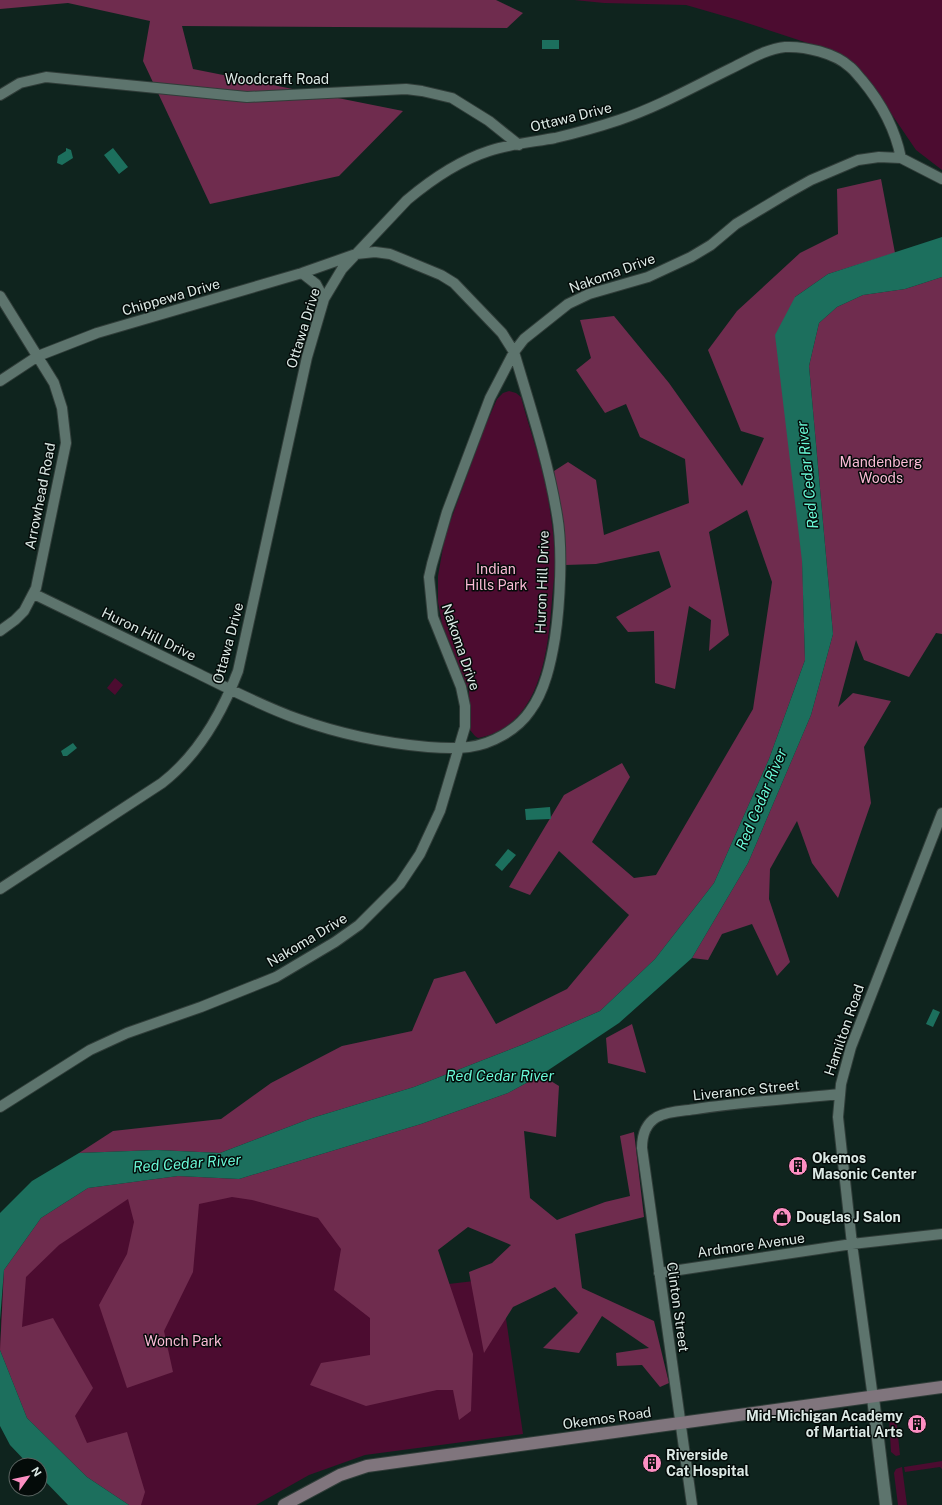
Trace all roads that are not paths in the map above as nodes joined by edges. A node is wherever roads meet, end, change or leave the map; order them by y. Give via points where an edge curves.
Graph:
1 (0, 95) edge
2 (519, 145) junction
3 (902, 158) junction
4 (942, 179) edge
5 (356, 254) junction
6 (302, 273) junction
7 (0, 296) edge
8 (324, 299) junction
9 (514, 352) junction
10 (38, 356) junction
11 (0, 381) edge
12 (34, 594) junction
13 (0, 631) edge
14 (231, 689) junction
15 (459, 748) junction
16 (942, 814) edge
17 (0, 889) edge
18 (839, 1094) junction
19 (0, 1107) edge
20 (656, 1117) joint
21 (942, 1234) edge
22 (852, 1244) junction
23 (659, 1273) junction
24 (942, 1387) edge
25 (873, 1398) junction
26 (681, 1423) junction
27 (284, 1505) edge
28 (692, 1505) edge
29 (886, 1505) edge

1 - 2 street, Woodcraft Road via 20,83 46,77 247,97 406,89 452,98
2 - 3 street, Ottawa Drive via 620,120 762,54 777,48 792,47 830,55 850,66 874,94 885,112
2 - 5 street, Ottawa Drive via 468,159 431,181 407,200
3 - 4 street, Nakoma Drive
3 - 9 street, Nakoma Drive via 879,157 858,160 811,180 736,224 691,257 648,277 589,294 568,304 524,339
5 - 6 street, Chippewa Drive
5 - 8 street, Ottawa Drive via 335,278
5 - 9 street, Huron Hill Drive via 390,254 448,279 461,289 502,333
6 - 8 street via 316,284
6 - 10 street, Chippewa Drive via 97,333
7 - 10 street, Arrowhead Road
8 - 14 street, Ottawa Drive via 307,357 243,649
9 - 15 street, Nakoma Drive via 498,379 473,441 440,531 429,577 433,617 464,696 465,726
9 - 15 street, Huron Hill Drive via 541,444 558,518 557,626 546,676 540,695 530,712 504,735 478,745
10 - 11 street, Chippewa Drive
10 - 12 street, Arrowhead Road via 59,397 66,443
12 - 13 street, Arrowhead Road via 24,611
12 - 14 street, Huron Hill Drive
14 - 15 street, Huron Hill Drive via 297,719 343,733 396,743
14 - 17 street, Ottawa Drive via 203,738 169,778
15 - 19 street, Nakoma Drive via 440,811 420,854 400,884 359,925 276,977 127,1033 90,1050
16 - 18 street, Hamilton Road via 851,1047
18 - 20 street, Liverance Street via 712,1107
18 - 22 street, Hamilton Road via 840,1139
20 - 23 street, Clinton Street via 645,1130 642,1148
21 - 22 street, Ardmore Avenue
22 - 23 street, Ardmore Avenue
22 - 25 street, Hamilton Road
23 - 26 street, Clinton Street
24 - 25 main road, Okemos Road
25 - 26 main road, Okemos Road
25 - 29 street, Hamilton Road
26 - 27 main road, Okemos Road via 368,1466 340,1475
26 - 28 street, Clinton Street

